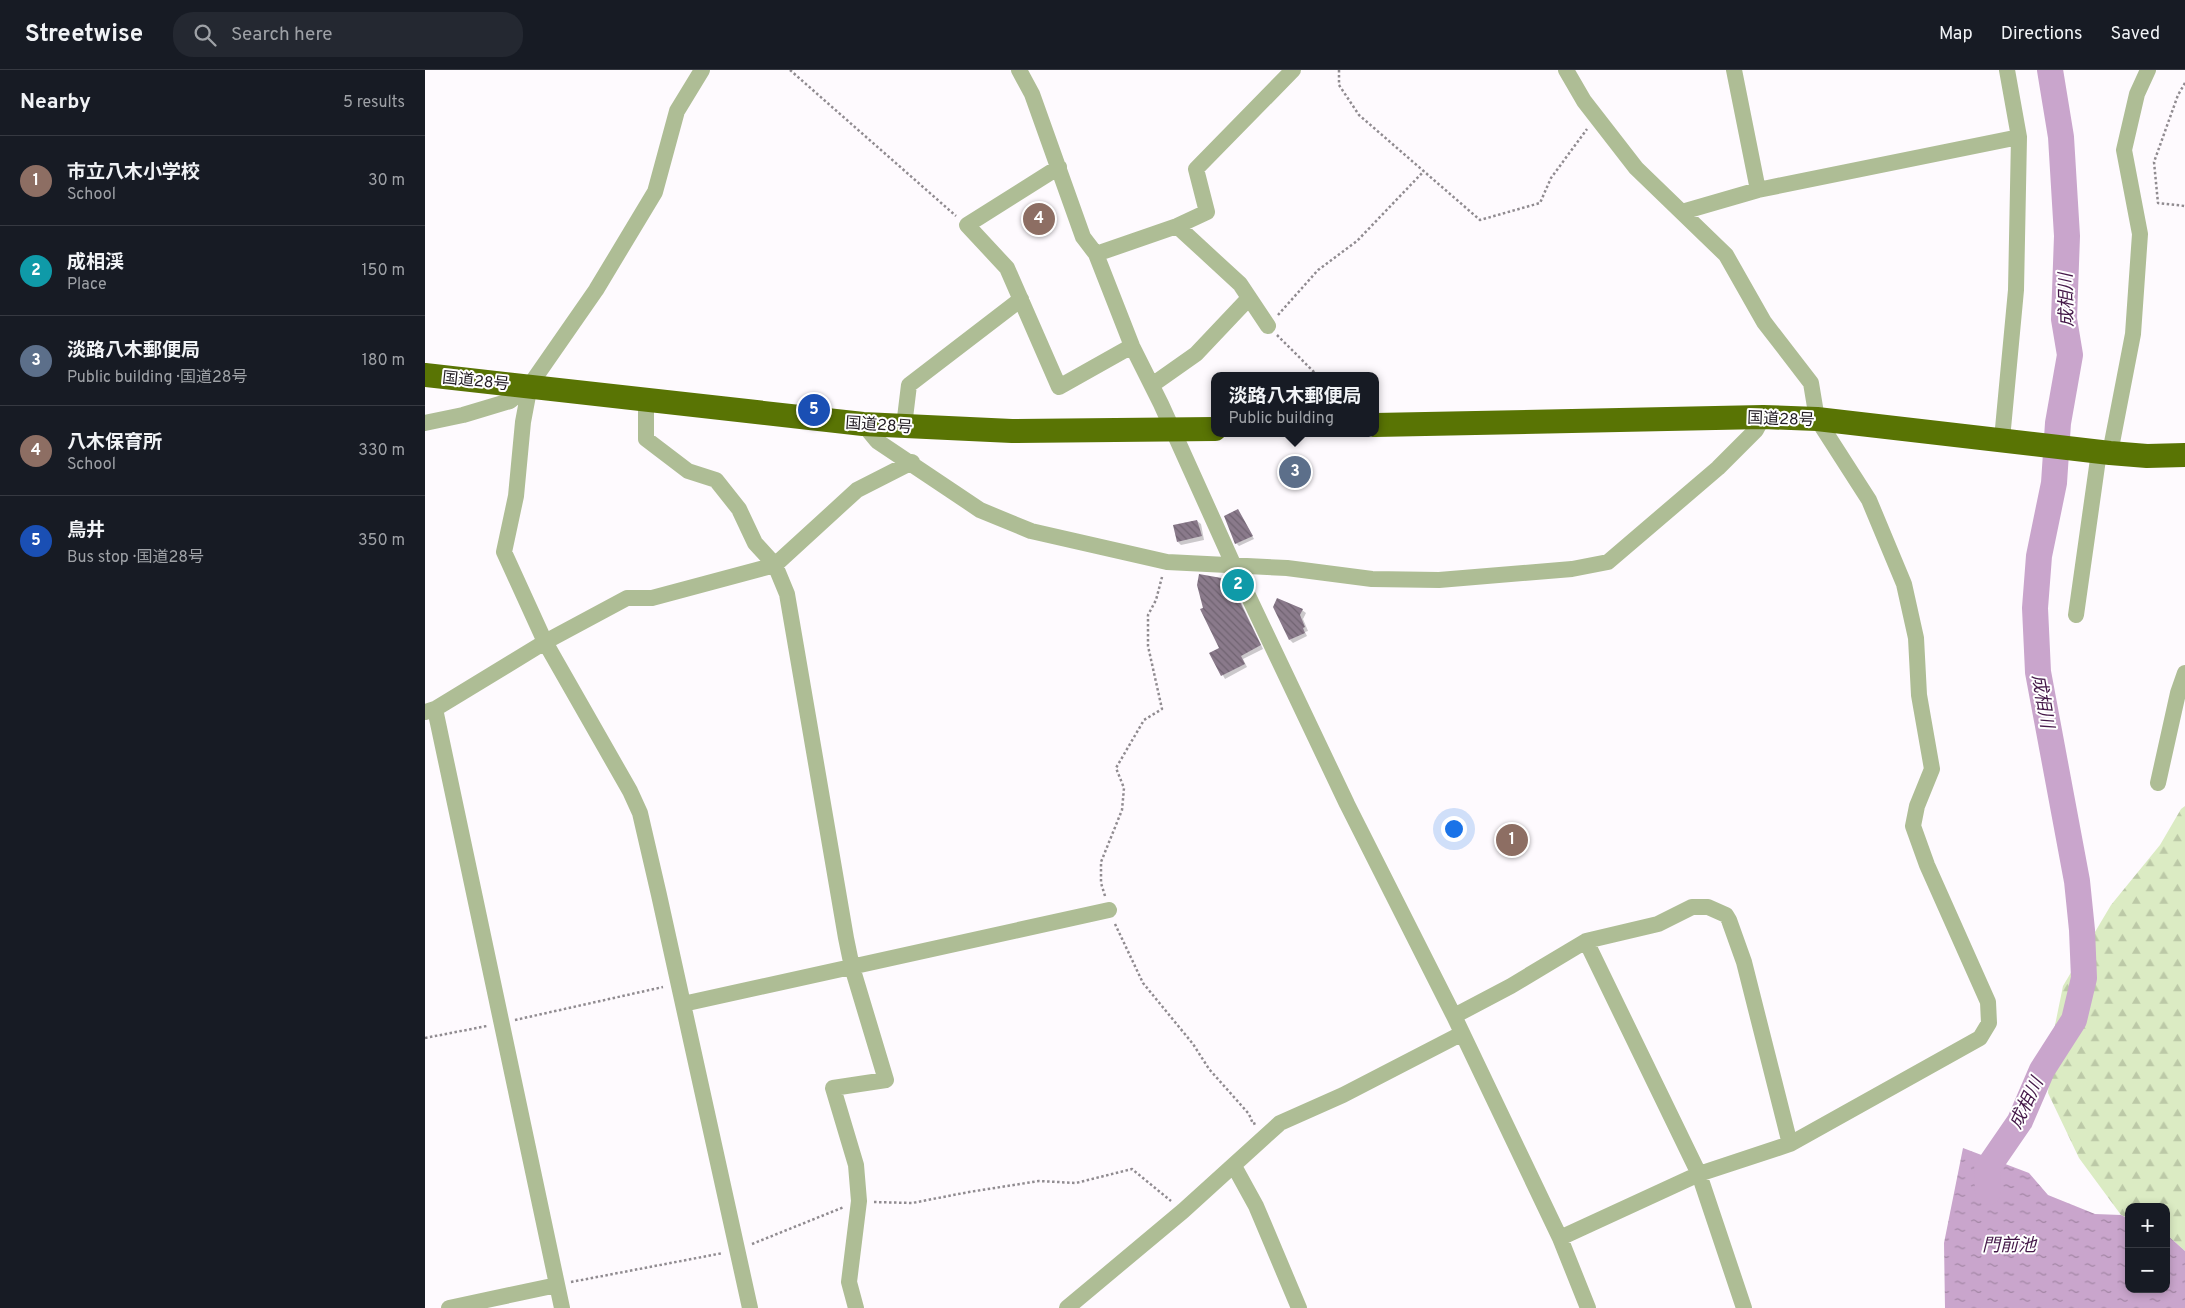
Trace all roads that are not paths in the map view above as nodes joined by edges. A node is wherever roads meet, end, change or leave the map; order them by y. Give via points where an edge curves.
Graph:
1 (702, 70) edge
2 (1019, 70) edge
3 (1293, 70) edge
4 (1566, 70) edge
5 (1735, 70) edge
6 (2007, 70) edge
7 (2148, 70) edge
8 (2019, 137) junction
9 (1059, 167) junction
10 (1758, 190) junction
11 (1682, 212) junction
12 (1177, 226) junction
13 (1096, 254) junction
14 (1021, 298) junction
15 (1249, 298) junction
16 (1268, 326) road end
17 (1133, 346) junction
18 (425, 375) edge
19 (530, 386) junction
20 (1152, 386) junction
21 (647, 399) junction
22 (1763, 417) junction
23 (1817, 419) junction
24 (425, 423) edge
25 (863, 424) junction
26 (1379, 425) edge
27 (904, 426) junction
28 (1211, 429) edge
29 (1173, 430) junction
30 (2010, 440) junction
31 (2099, 452) junction
32 (2185, 455) edge
33 (912, 462) junction
34 (775, 565) junction
35 (1234, 566) junction
36 (2076, 615) dead end
37 (545, 642) junction
38 (2185, 673) edge
39 (430, 711) edge
40 (2158, 783) dead end
41 (1109, 910) road end
42 (1586, 941) junction
43 (852, 966) junction
44 (683, 1004) junction
45 (1454, 1016) junction
46 (1461, 1034) junction
47 (1790, 1144) junction
48 (1234, 1166) junction
49 (1699, 1174) junction
50 (1560, 1238) junction
51 (557, 1285) junction
52 (449, 1308) edge
53 (562, 1308) edge
54 (750, 1308) edge
55 (856, 1308) edge
56 (1067, 1308) edge
57 (1299, 1308) edge
58 (1588, 1308) edge
59 (1744, 1308) edge

1 - 19 street via 677,112 655,192 597,290
2 - 9 street via 1032,94
3 - 12 street via 1197,169 1207,212
4 - 11 street via 1584,101 1636,168
5 - 10 street
6 - 8 street
7 - 31 street via 2137,94 2124,150 2141,234 2133,334
8 - 10 street
8 - 30 street
9 - 13 street via 1083,237
9 - 14 street via 967,226 1007,268
10 - 11 street
11 - 23 street via 1726,255 1764,322 1811,383
12 - 13 street
12 - 15 street via 1240,284
13 - 17 street
14 - 17 street via 1059,387
14 - 27 street via 909,385
15 - 16 street
15 - 20 street via 1196,354
17 - 20 street
18 - 19 highway, 国道28号
19 - 21 highway, 国道28号
19 - 24 street via 510,400
19 - 37 street via 516,496 503,552
20 - 29 street
21 - 25 highway, 国道28号
21 - 34 street via 646,439 688,471 716,480 739,509 755,543
22 - 23 highway, 国道28号
22 - 26 highway, 国道28号
22 - 35 street via 1756,430 1718,468 1608,562 1572,570 1439,580 1372,578 1287,568
23 - 30 highway, 国道28号
23 - 47 street via 1869,500 1904,584 1916,638 1919,695 1932,769 1917,806 1913,826 1988,1002 1989,1022 1980,1038
25 - 27 highway, 国道28号
25 - 33 street via 877,440
27 - 29 highway, 国道28号 via 1012,431
28 - 29 highway, 国道28号
29 - 35 street
30 - 31 highway, 国道28号
31 - 32 highway, 国道28号
31 - 36 street
33 - 34 street via 857,490
33 - 35 street via 980,510 1031,531 1167,562
34 - 37 street via 652,598 627,598
34 - 43 street via 787,594
35 - 45 street via 1347,804
37 - 39 street
37 - 44 street via 631,791 639,813
38 - 40 street
39 - 51 street
41 - 43 street
42 - 45 street
42 - 47 street via 1659,924 1692,907 1708,907 1725,915 1744,962
42 - 49 street
43 - 44 street
43 - 55 street via 886,1080 833,1088 856,1165 859,1201 849,1282
44 - 54 street
45 - 46 street
46 - 48 street via 1343,1095 1280,1123
46 - 50 street
47 - 49 street
48 - 56 street
48 - 57 street via 1256,1206
49 - 50 street
49 - 59 street
50 - 58 street
51 - 52 street
51 - 53 street

